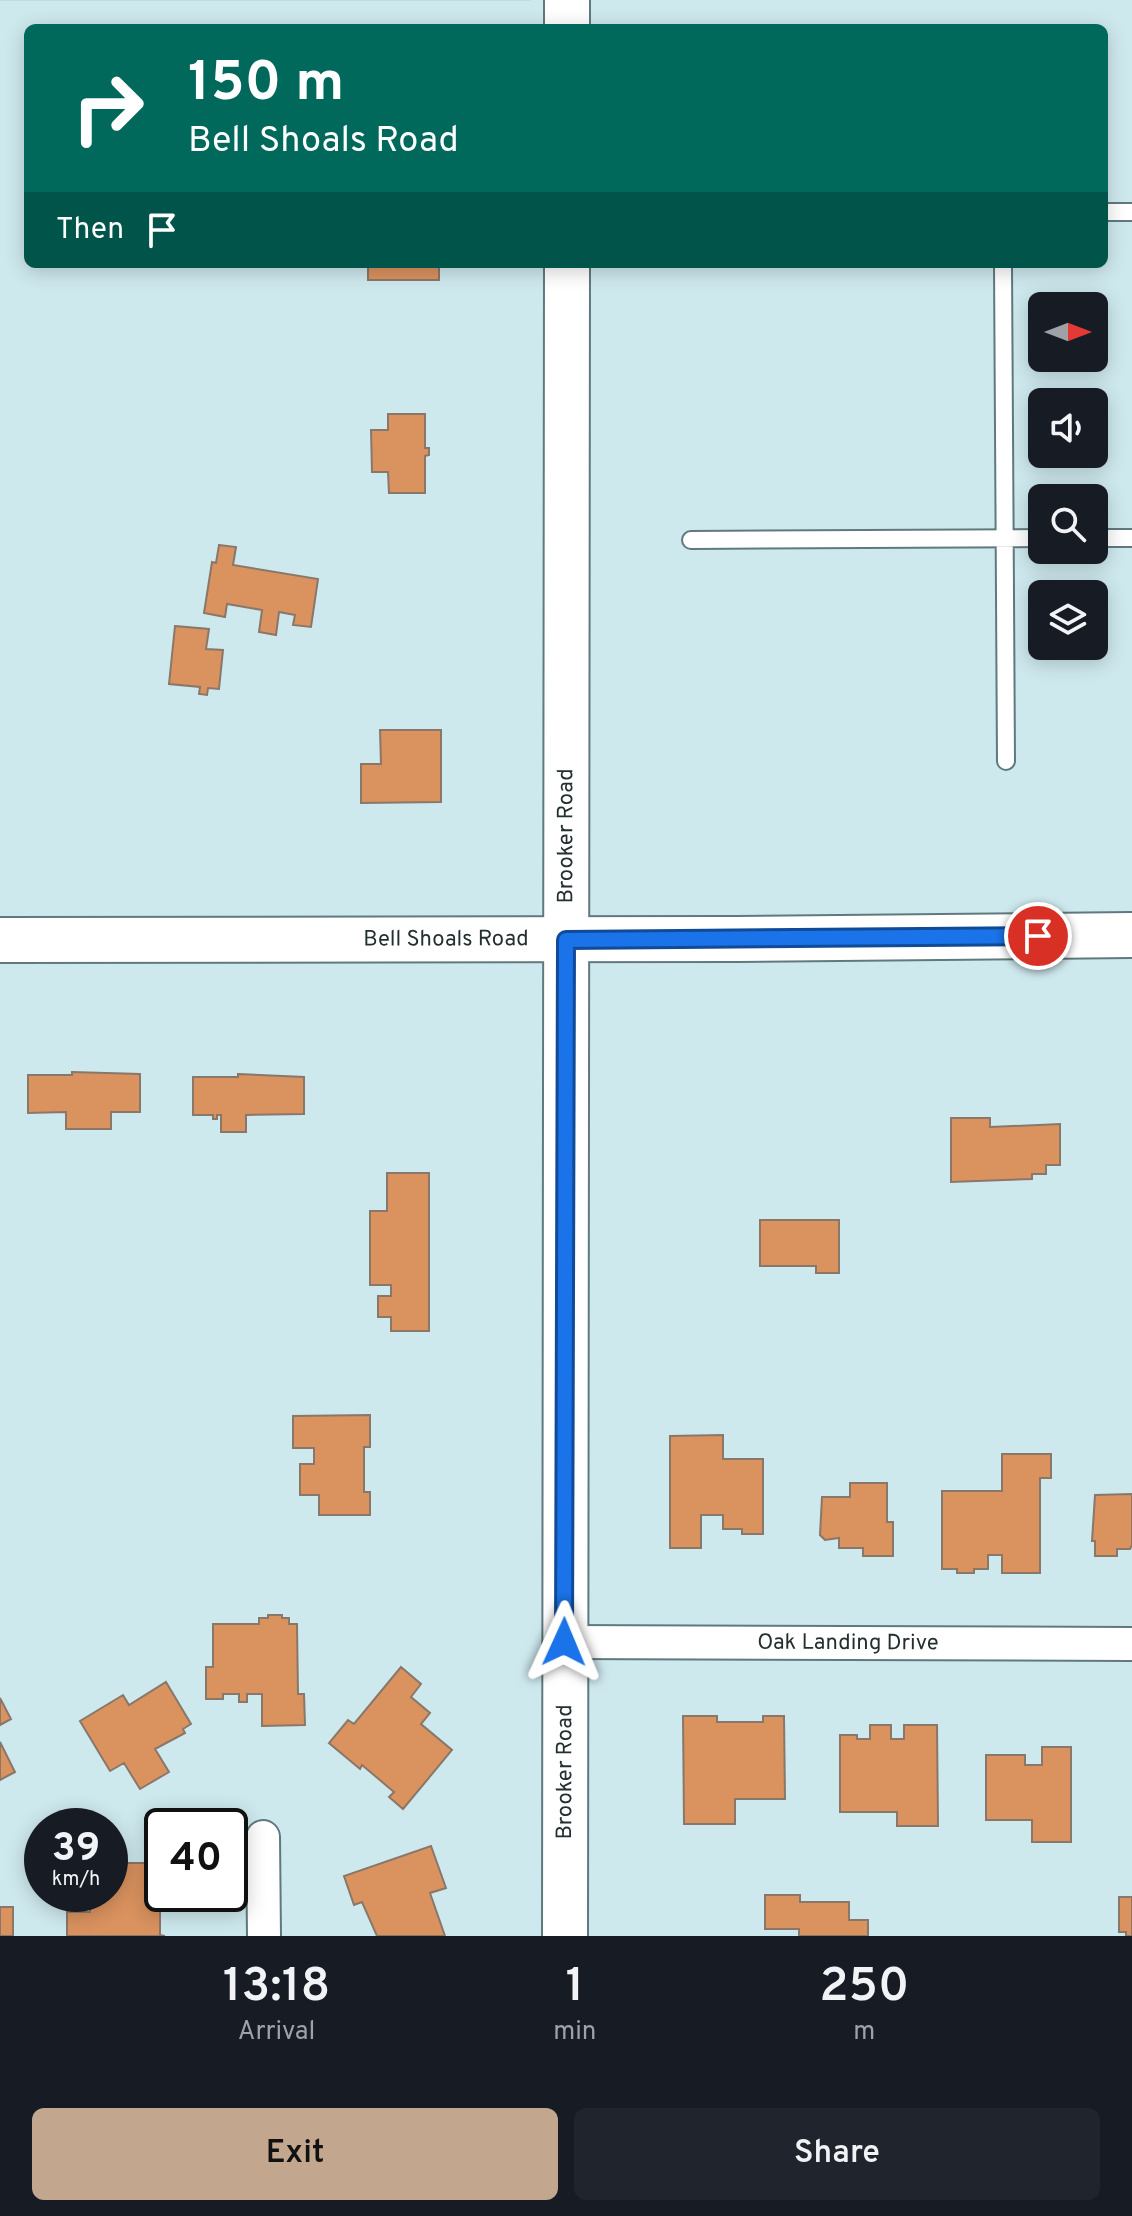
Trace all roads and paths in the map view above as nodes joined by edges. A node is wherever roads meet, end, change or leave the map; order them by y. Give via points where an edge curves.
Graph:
1 (567, 0) edge
2 (567, 24) edge
3 (1108, 212) edge
4 (1132, 212) edge
5 (567, 268) edge
6 (1003, 268) edge
7 (1005, 538) junction
8 (1028, 538) edge
9 (1108, 538) edge
10 (1132, 538) edge
11 (691, 540) dead end
12 (1006, 761) dead end
13 (1132, 935) edge
14 (0, 940) edge
15 (566, 940) junction
16 (564, 1642) junction
17 (1132, 1644) edge
18 (263, 1837) dead end
19 (264, 1936) edge
20 (565, 1936) edge

1 - 2 street
3 - 4 lane
5 - 15 street, Brooker Road
6 - 7 lane
7 - 8 lane
7 - 11 lane
7 - 12 lane
9 - 10 lane
13 - 15 street, Bell Shoals Road
14 - 15 street, Bell Shoals Road
15 - 16 street, Brooker Road
16 - 17 street, Oak Landing Drive
16 - 20 street, Brooker Road
18 - 19 street

